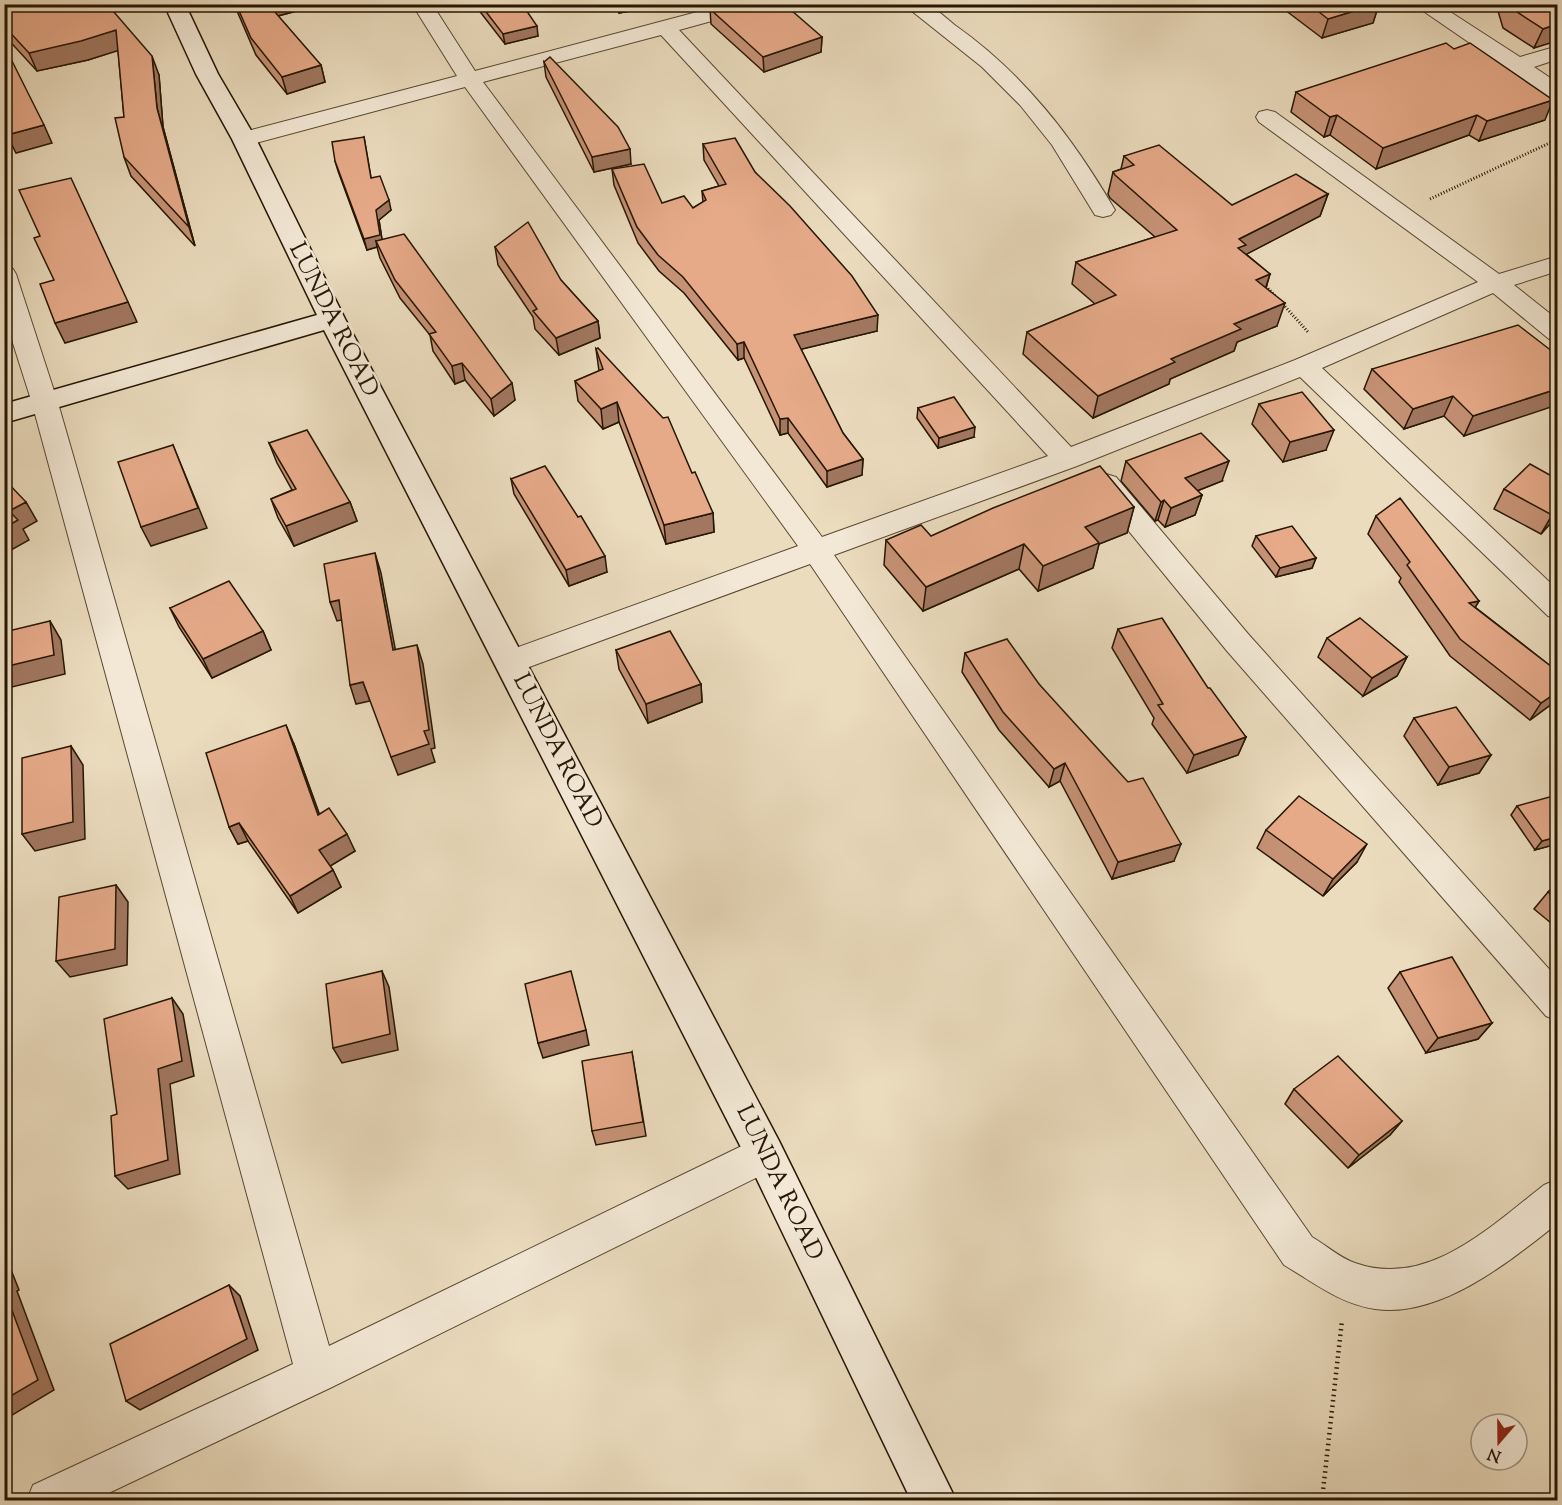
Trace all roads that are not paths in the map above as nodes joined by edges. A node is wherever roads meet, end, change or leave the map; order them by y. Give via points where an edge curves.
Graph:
1 (174, 4) edge
2 (422, 4) edge
3 (752, 4) edge
4 (913, 4) edge
5 (1423, 4) edge
6 (665, 27) junction
7 (1557, 52) edge
8 (1518, 65) junction
9 (470, 79) junction
10 (1557, 93) edge
11 (1267, 117) dead end
12 (244, 139) junction
13 (1103, 210) dead end
14 (1557, 263) edge
15 (4, 274) edge
16 (1496, 282) junction
17 (332, 319) junction
18 (1557, 333) edge
19 (1304, 366) junction
20 (45, 403) junction
21 (4, 414) edge
22 (1073, 456) junction
23 (816, 550) junction
24 (1557, 608) edge
25 (510, 662) junction
26 (1557, 1005) edge
27 (765, 1154) junction
28 (1557, 1198) edge
29 (316, 1374) junction
30 (48, 1500) edge
31 (934, 1500) edge

1 - 12 street, LUNDA ROAD
2 - 9 street
3 - 6 street
4 - 13 street via 970,46 1018,90 1063,144
5 - 8 street
6 - 9 street
6 - 22 street
7 - 8 street
8 - 10 street
9 - 12 street
9 - 23 street
11 - 16 street
12 - 17 street, LUNDA ROAD
14 - 16 street
15 - 20 street
16 - 18 street
16 - 19 street
17 - 20 street
17 - 25 street, LUNDA ROAD
19 - 22 street
19 - 24 street
20 - 21 street
20 - 29 street
22 - 23 street
22 - 26 street
23 - 25 street
23 - 28 street via 1298,1251 1346,1281 1386,1291 1429,1284 1484,1256
25 - 27 street, LUNDA ROAD
27 - 29 street
27 - 31 street, LUNDA ROAD
29 - 30 street

